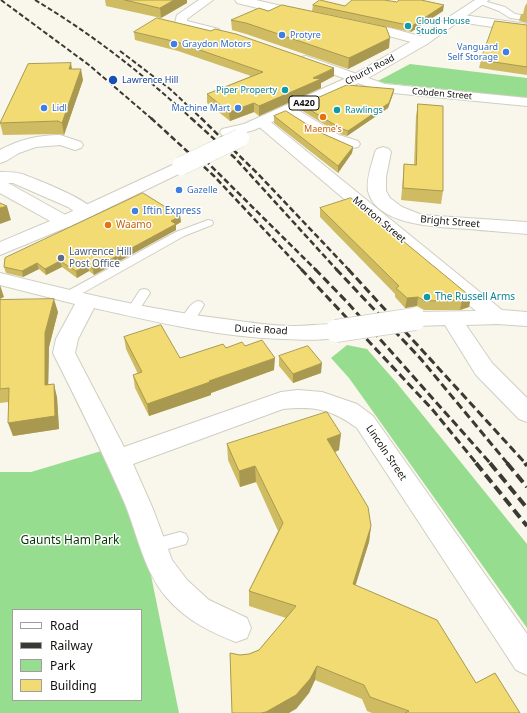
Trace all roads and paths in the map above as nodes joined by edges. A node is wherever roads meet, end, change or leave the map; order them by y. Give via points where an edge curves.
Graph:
1 (207, 0) edge
2 (241, 0) edge
3 (481, 1) edge
4 (317, 18) edge
5 (456, 18) junction
6 (527, 18) edge
7 (348, 25) edge
8 (527, 28) edge
9 (225, 34) edge
10 (418, 43) junction
11 (292, 55) edge
12 (358, 78) junction
13 (527, 102) edge
14 (288, 110) junction
15 (245, 130) junction
16 (352, 144) dead end
17 (75, 145) dead end
18 (383, 152) dead end
19 (0, 158) edge
20 (0, 177) edge
21 (0, 183) edge
22 (80, 207) junction
23 (59, 217) junction
24 (208, 223) dead end
25 (527, 228) edge
26 (0, 236) edge
27 (0, 249) edge
28 (0, 279) edge
29 (78, 299) junction
30 (497, 317) junction
31 (451, 318) junction
32 (527, 319) edge
33 (527, 412) edge
34 (118, 459) junction
35 (180, 539) dead end
36 (153, 546) junction
37 (236, 628) dead end
38 (527, 660) edge

1 - 9 street via 182,18 181,23
2 - 4 street
3 - 5 street, Church Road / A420
3 - 6 lane via 513,16
5 - 8 street
5 - 10 street, Church Road / A420
7 - 10 street
10 - 12 street, Church Road / A420
11 - 12 street, Cobden Street
12 - 13 street, Cobden Street via 383,88
12 - 14 street, Church Road / A420
14 - 15 street, Church Road / A420
14 - 16 street via 333,138
15 - 22 street, Church Road / A420, bridge
15 - 30 street, Morton Street
17 - 19 street via 61,140 37,142 16,148
18 - 25 street, Bright Street via 376,190 378,197 397,212 422,220
20 - 22 street via 16,178
21 - 23 street via 2,187
22 - 23 street, A420
23 - 26 street, A420
23 - 27 street, A420
24 - 29 lane via 180,234
28 - 29 street, Ducie Road
29 - 31 street, Ducie Road, bridge via 139,302 192,313 231,329 312,333 415,319
29 - 34 street via 64,353
30 - 31 street, Ducie Road
30 - 32 street, Ducie Road
31 - 33 street via 484,369
34 - 36 street
34 - 38 street, Lincoln Street via 281,401 311,400 349,410 365,422
35 - 36 lane
36 - 37 street via 161,566 177,589 199,609

